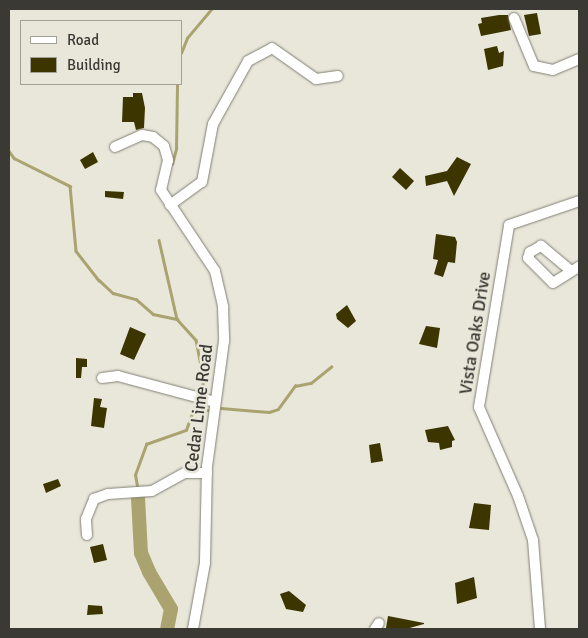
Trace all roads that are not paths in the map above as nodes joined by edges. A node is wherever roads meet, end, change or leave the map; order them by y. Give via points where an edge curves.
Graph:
1 (514, 18) dead end
2 (579, 59) edge
3 (338, 76) dead end
4 (116, 146) dead end
5 (579, 201) edge
6 (170, 205) junction
7 (102, 378) dead end
8 (215, 402) junction
9 (207, 473) junction
10 (86, 535) dead end
11 (193, 629) edge
12 (540, 629) edge

1 - 2 street via 534,66 553,70
3 - 6 street via 316,79 272,48 248,61 213,124 202,182
4 - 6 street, Cedar Lime Road via 142,135 154,137 164,146 168,160 161,190
5 - 12 street, Vista Oaks Drive via 509,225 479,407 518,496 533,540
6 - 8 street, Cedar Lime Road via 215,271 224,307 224,341
7 - 8 street via 118,376
8 - 9 street, Cedar Lime Road
9 - 10 street via 186,473 152,491 108,494 94,499 86,519
9 - 11 street, Cedar Lime Road via 205,563

